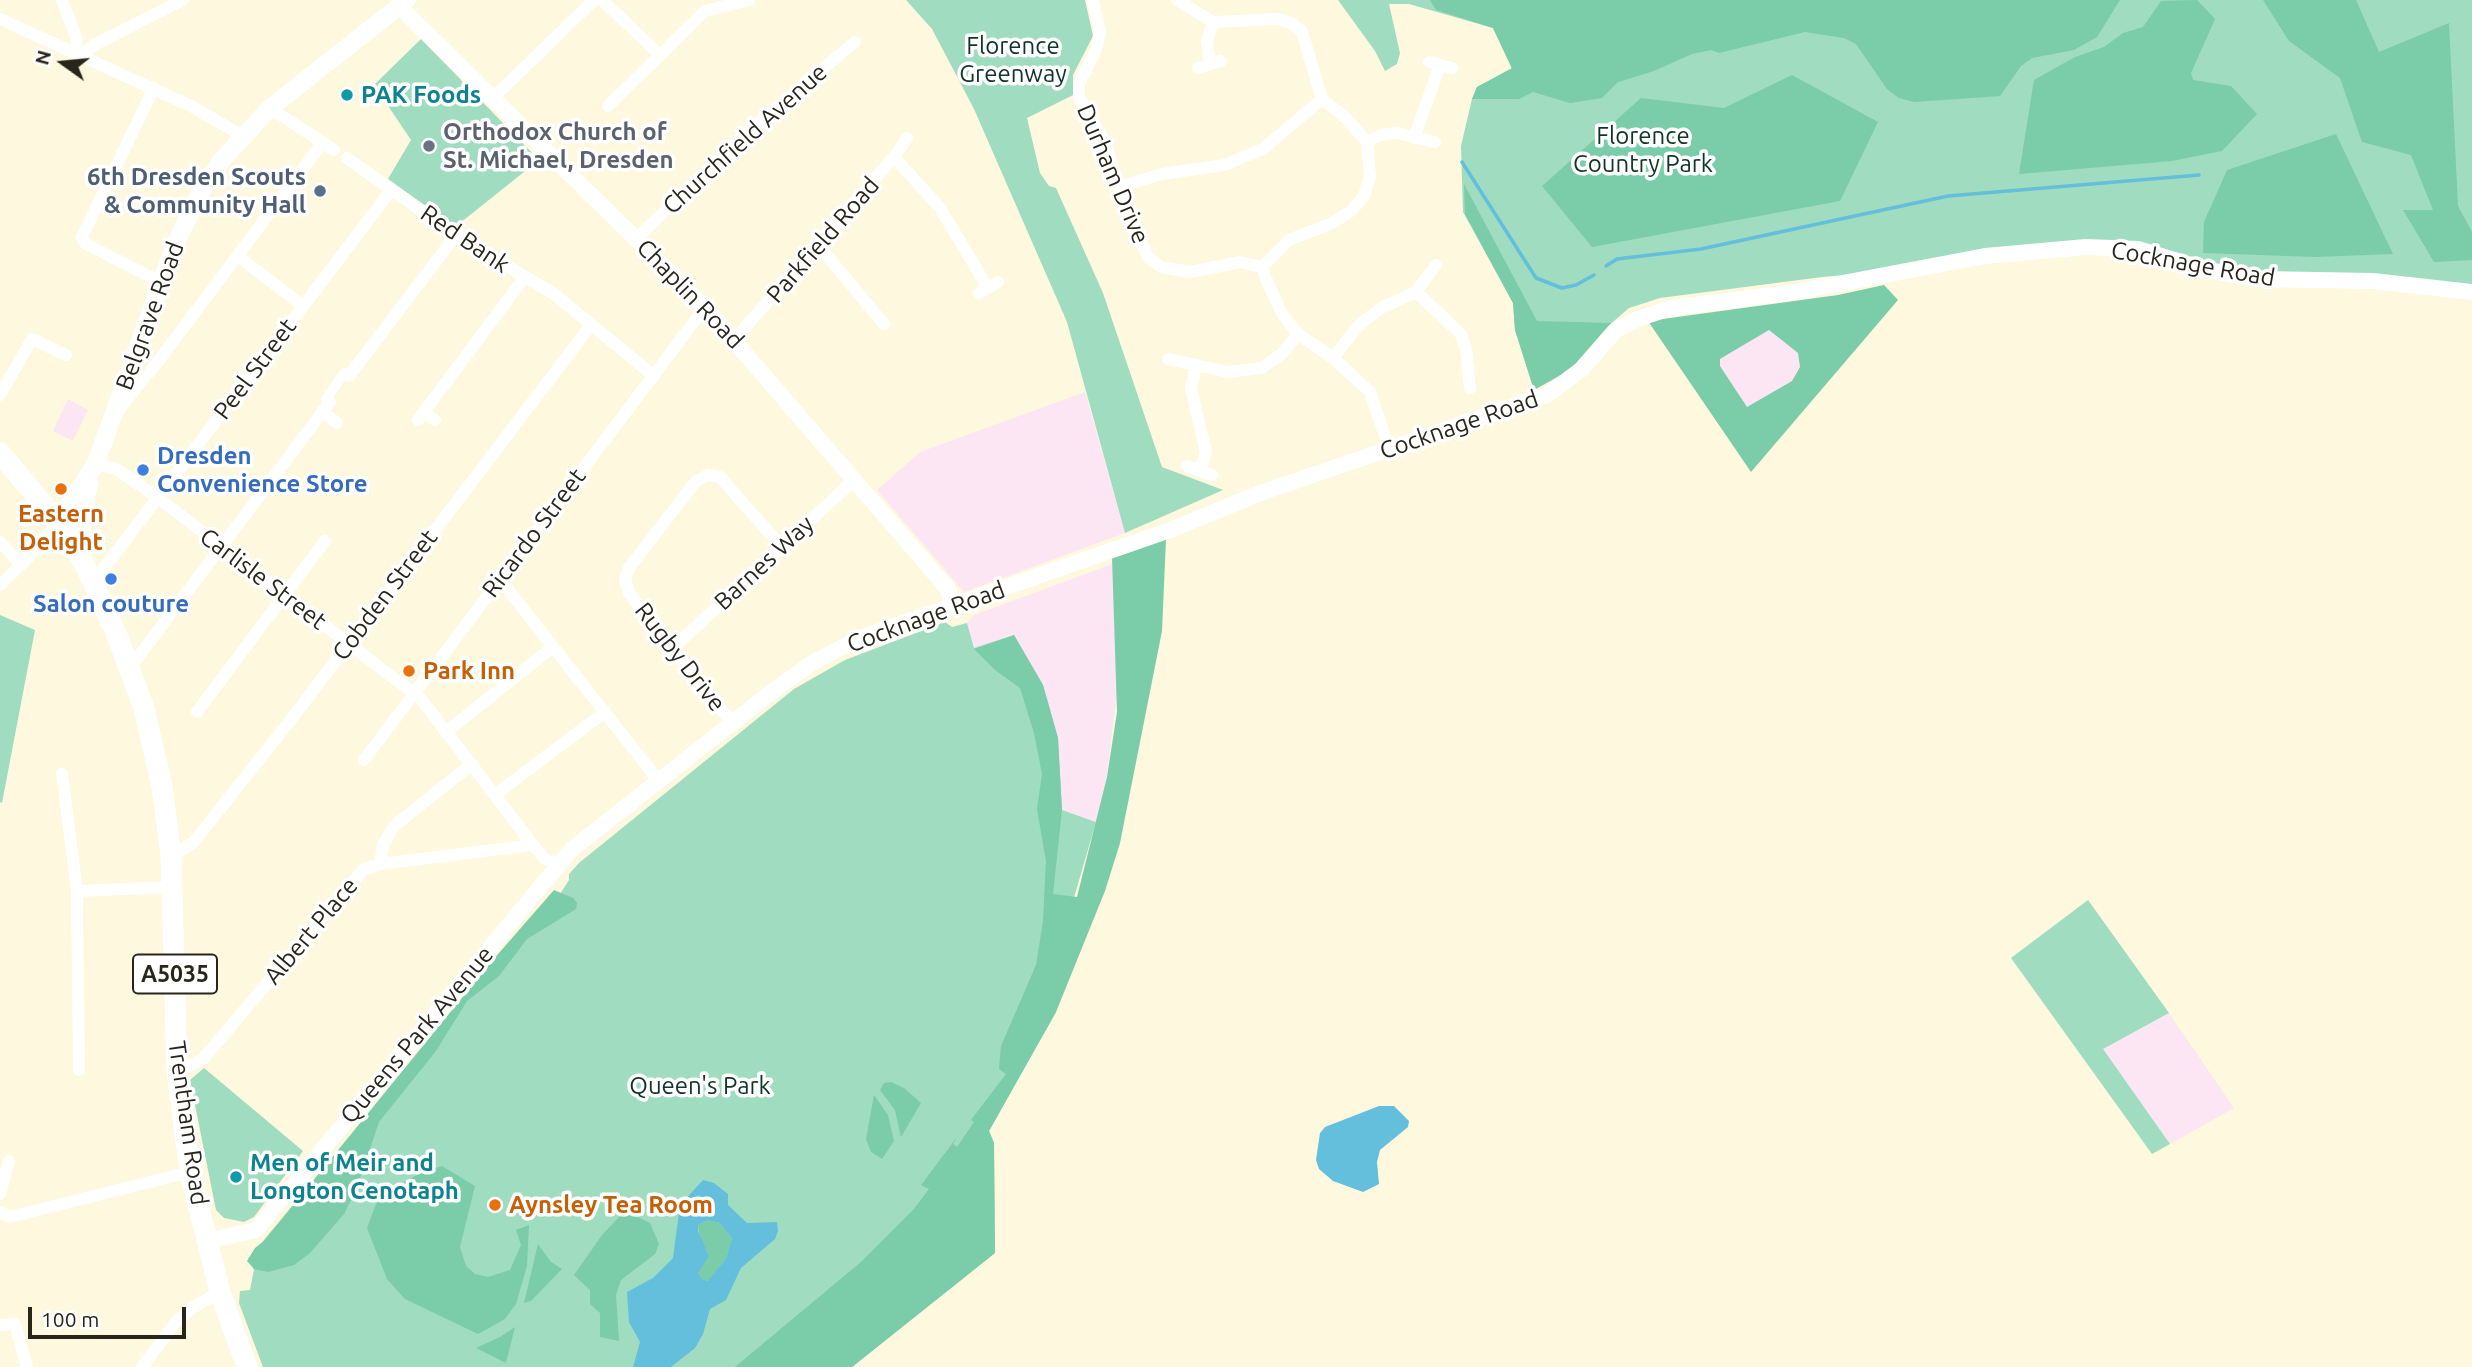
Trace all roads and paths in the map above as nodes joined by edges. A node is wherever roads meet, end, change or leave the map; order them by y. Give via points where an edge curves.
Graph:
1 (62, 0) edge
2 (183, 0) edge
3 (594, 0) edge
4 (602, 0) edge
5 (749, 0) edge
6 (1093, 0) edge
7 (1177, 0) edge
8 (397, 4) edge
9 (0, 19) edge
10 (1213, 22) junction
11 (855, 42) dead end
12 (659, 54) junction
13 (79, 57) junction
14 (1209, 64) dead end
15 (1440, 65) dead end
16 (153, 88) junction
17 (493, 98) junction
18 (1322, 99) junction
19 (608, 106) dead end
20 (270, 108) junction
21 (243, 136) junction
22 (907, 138) dead end
23 (1414, 138) junction
24 (323, 142) junction
25 (1367, 142) junction
26 (1435, 142) dead end
27 (334, 150) joint
28 (894, 157) junction
29 (347, 158) joint
30 (1119, 187) junction
31 (392, 189) junction
32 (456, 235) junction
33 (637, 238) junction
34 (818, 244) junction
35 (239, 257) junction
36 (1436, 265) dead end
37 (1264, 271) junction
38 (524, 278) junction
39 (161, 282) junction
40 (988, 287) dead end
41 (1416, 292) junction
42 (2472, 292) edge
43 (303, 306) junction
44 (705, 307) junction
45 (884, 324) dead end
46 (591, 326) junction
47 (1298, 334) junction
48 (735, 339) junction
49 (369, 349) junction
50 (66, 355) dead end
51 (381, 357) dead end
52 (1333, 358) junction
53 (1168, 359) dead end
54 (1196, 365) junction
55 (150, 372) joint
56 (347, 375) joint
57 (654, 376) junction
58 (1465, 382) dead end
59 (0, 395) edge
60 (326, 407) junction
61 (435, 420) dead end
62 (111, 422) junction
63 (337, 423) dead end
64 (1389, 448) junction
65 (0, 453) edge
66 (94, 467) junction
67 (1200, 470) dead end
68 (855, 479) junction
69 (157, 497) junction
70 (58, 522) junction
71 (0, 542) edge
72 (781, 546) junction
73 (222, 548) junction
74 (323, 550) dead end
75 (25, 560) junction
76 (97, 567) junction
77 (499, 578) junction
78 (0, 585) edge
79 (284, 597) junction
80 (954, 606) junction
81 (348, 644) junction
82 (553, 648) junction
83 (673, 648) junction
84 (130, 668) junction
85 (414, 692) junction
86 (197, 712) dead end
87 (605, 712) junction
88 (732, 723) junction
89 (446, 732) junction
90 (364, 760) dead end
91 (472, 764) junction
92 (62, 774) dead end
93 (658, 780) junction
94 (496, 794) junction
95 (533, 845) junction
96 (171, 856) junction
97 (380, 864) junction
98 (556, 865) junction
99 (174, 887) junction
100 (78, 891) junction
101 (79, 1070) dead end
102 (177, 1072) junction
103 (9, 1161) dead end
104 (190, 1172) junction
105 (0, 1194) edge
106 (0, 1212) edge
107 (206, 1241) junction
108 (220, 1292) junction
109 (0, 1325) edge
110 (27, 1367) edge
111 (142, 1367) edge
112 (247, 1367) edge

1 - 13 street
2 - 13 street
3 - 17 street
4 - 12 street
5 - 12 street via 705,11
6 - 30 street, Durham Drive via 1100,32 1079,84 1079,97 1105,142
7 - 10 street
8 - 17 street, Chaplin Road
8 - 20 main road, Belgrave Road
9 - 13 street
10 - 14 street
10 - 18 street via 1278,19 1293,24 1302,32
11 - 33 street, Churchfield Avenue via 747,132
12 - 19 street
13 - 16 street
15 - 23 street
16 - 21 street
16 - 39 street via 82,237 86,244
17 - 33 street, Chaplin Road
18 - 25 street
18 - 30 street via 1263,149 1223,165 1162,174
20 - 21 main road, Belgrave Road
20 - 24 street, Red Bank
21 - 39 main road, Belgrave Road via 198,197
22 - 28 street, Parkfield Road
23 - 25 street via 1397,133
23 - 26 street
24 - 27 street, Red Bank
24 - 35 street
25 - 37 street via 1370,176 1363,197 1332,223 1289,240
27 - 29 street, Red Bank
28 - 34 street, Parkfield Road
28 - 40 street via 940,208
29 - 31 street, Red Bank
30 - 37 street, Durham Drive via 1148,257 1161,267 1190,272 1240,262
31 - 32 street, Red Bank
31 - 43 street, Peel Street via 355,245
32 - 38 street, Red Bank
32 - 49 street via 398,299
33 - 44 street, Chaplin Road
34 - 45 street
34 - 48 street, Parkfield Road
35 - 43 street
35 - 55 street
36 - 41 street
37 - 47 street via 1282,314
38 - 46 street, Red Bank via 554,294
38 - 61 street via 421,416
39 - 62 main road, Belgrave Road
41 - 52 street via 1381,308 1358,326
41 - 58 street via 1461,334 1466,349
42 - 64 street, Cocknage Road via 2373,281 2261,279 2207,271 2138,249 2086,247 1985,256 1790,293 1671,308 1637,318 1616,330 1582,369 1547,395
43 - 69 street, Peel Street
44 - 48 street, Chaplin Road
44 - 57 street, Ricardo Street
46 - 57 street, Red Bank
46 - 81 street, Cobden Street
47 - 52 street
47 - 54 street via 1282,354 1262,368 1228,372
48 - 68 street, Chaplin Road
49 - 51 street
49 - 56 street
50 - 59 street via 33,339
52 - 64 street via 1370,392
53 - 54 street
54 - 67 street via 1191,389 1206,453
55 - 62 street
56 - 60 street via 326,399
57 - 77 street, Ricardo Street
60 - 63 street
60 - 73 street
62 - 66 main road, Belgrave Road
64 - 80 street, Cocknage Road
65 - 70 main road, Trentham Road / A5035
66 - 69 street, Carlisle Street via 118,470
66 - 70 main road, Belgrave Road
66 - 76 main road, Belgrave Road via 81,520
68 - 72 street, Barnes Way
68 - 80 street, Chaplin Road via 948,589
69 - 73 street, Carlisle Street
69 - 76 street, Peel Street
70 - 75 street
70 - 76 main road, Trentham Road / A5035
71 - 75 street
72 - 83 street, Barnes Way
72 - 83 street, Rugby Drive via 720,477 708,475 696,481 625,579 629,593
73 - 79 street, Carlisle Street
73 - 84 street
74 - 79 street
75 - 78 street
76 - 84 main road, Trentham Road / A5035
77 - 82 street
77 - 85 street, Ricardo Street
79 - 81 street, Carlisle Street
79 - 86 street
80 - 88 street, Cocknage Road via 860,638 812,663
81 - 85 street, Carlisle Street
81 - 96 street, Cobden Street via 193,843
82 - 87 street
82 - 89 street
83 - 88 street, Rugby Drive
84 - 96 main road, Trentham Road / A5035 via 162,787
85 - 89 street, Carlisle Street
85 - 90 street, Ricardo Street
87 - 93 street
87 - 94 street
88 - 93 street, Cocknage Road
89 - 91 street, Carlisle Street
91 - 94 street, Carlisle Street
91 - 97 street, Albert Place via 394,826 383,845
92 - 100 street
93 - 98 street, Cocknage Road
94 - 95 street, Carlisle Street
95 - 97 street
95 - 98 street, Carlisle Street
96 - 99 main road, Trentham Road / A5035
97 - 102 street, Albert Place via 363,870 204,1059
98 - 107 street, Queens Park Avenue via 256,1230
99 - 100 street
99 - 102 main road, Trentham Road / A5035
100 - 101 street
102 - 104 main road, Trentham Road / A5035
103 - 105 street
104 - 106 street via 10,1217
104 - 107 main road, Trentham Road / A5035
107 - 108 main road, Trentham Road / A5035
108 - 111 street via 184,1315
108 - 112 main road, Trentham Road / A5035
109 - 110 street via 15,1324

